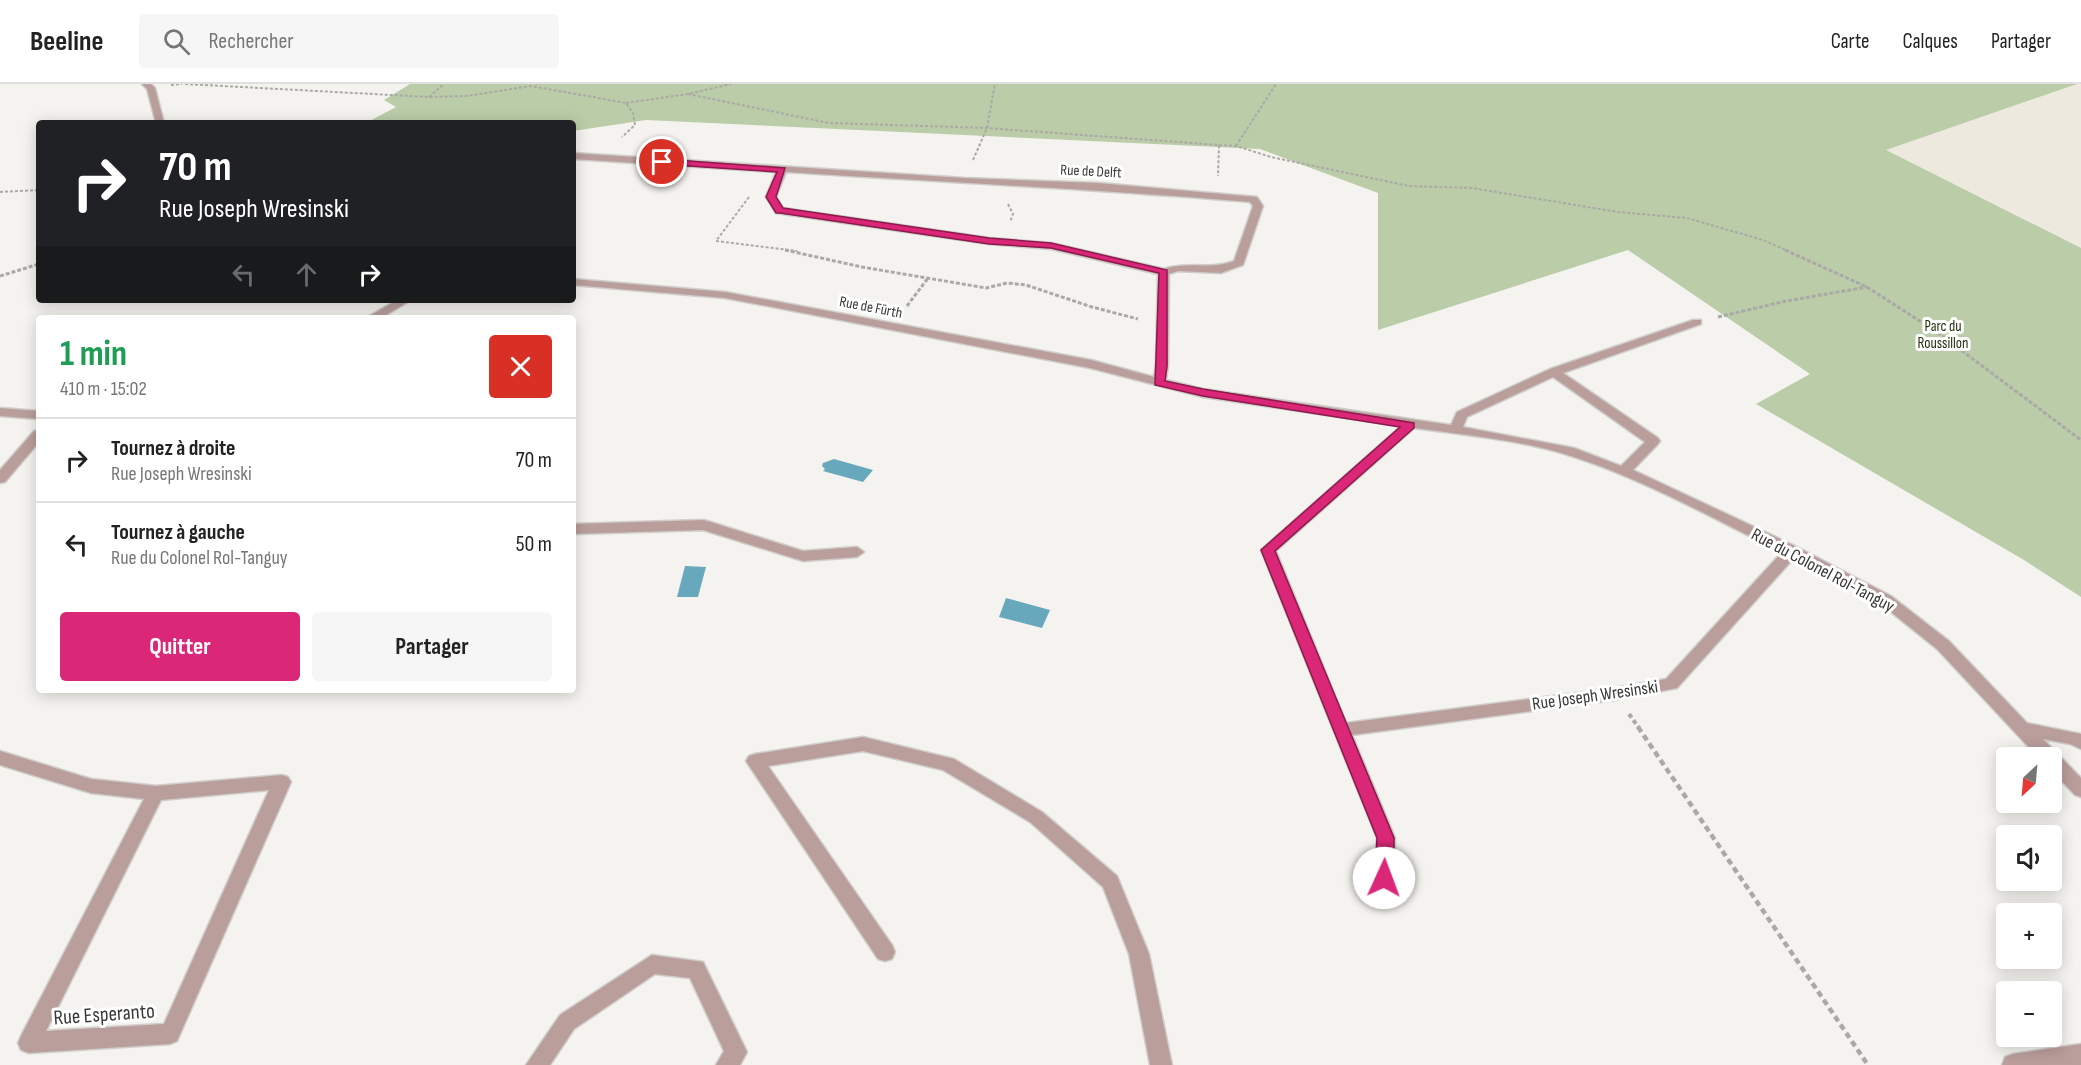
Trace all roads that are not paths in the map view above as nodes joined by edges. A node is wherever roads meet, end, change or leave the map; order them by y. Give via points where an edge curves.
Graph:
1 (146, 84) edge
2 (159, 120) edge
3 (576, 156) edge
4 (782, 170) junction
5 (1164, 272) junction
6 (576, 282) edge
7 (400, 303) edge
8 (378, 315) edge
9 (1697, 322) road end
10 (1554, 372) junction
11 (1159, 383) junction
12 (0, 412) edge
13 (36, 415) edge
14 (1410, 425) junction
15 (1455, 431) junction
16 (36, 437) edge
17 (1623, 472) junction
18 (0, 479) edge
19 (576, 529) edge
20 (1792, 551) junction
21 (857, 552) dead end
22 (2023, 729) junction
23 (1341, 730) junction
24 (2081, 742) edge
25 (2040, 747) edge
26 (0, 758) edge
27 (2062, 770) edge
28 (2081, 790) edge
29 (156, 793) junction
30 (1384, 878) dead end
31 (885, 952) dead end
32 (2081, 1055) edge
33 (537, 1065) edge
34 (727, 1065) edge
35 (1161, 1065) edge
36 (2013, 1065) edge

1 - 2 street via 151,88
3 - 4 street, Rue de Delft
4 - 5 street via 771,197 780,211 1051,246
4 - 5 street, Rue de Delft via 1098,186 1253,199 1258,206 1239,263 1221,270 1177,268
5 - 11 street
6 - 11 street, Rue de Fürth via 725,295 1091,364
7 - 8 street
9 - 10 street
10 - 15 street via 1462,415
10 - 17 street via 1653,441
11 - 14 street, Rue du Colonel Rol-Tanguy
12 - 13 street
14 - 15 street, Rue du Colonel Rol-Tanguy
14 - 23 street via 1268,550
15 - 17 street, Rue du Colonel Rol-Tanguy via 1574,452
16 - 18 street
17 - 20 street, Rue du Colonel Rol-Tanguy
19 - 21 street via 704,525 803,556
20 - 22 street, Rue du Colonel Rol-Tanguy via 1886,600 1943,645
20 - 23 street, Rue Joseph Wresinski via 1671,684
22 - 24 street
22 - 25 street, Rue du Colonel Rol-Tanguy
23 - 30 street via 1386,838
26 - 29 street, Rue Esperanto via 91,786
27 - 28 street, Rue du Colonel Rol-Tanguy
29 - 29 street, Rue Esperanto via 103,897 29,1043 170,1034 282,782
31 - 35 street via 755,761 863,744 948,764 1036,817 1110,882 1139,954
32 - 36 street
33 - 34 street via 567,1022 652,964 696,969 736,1052

